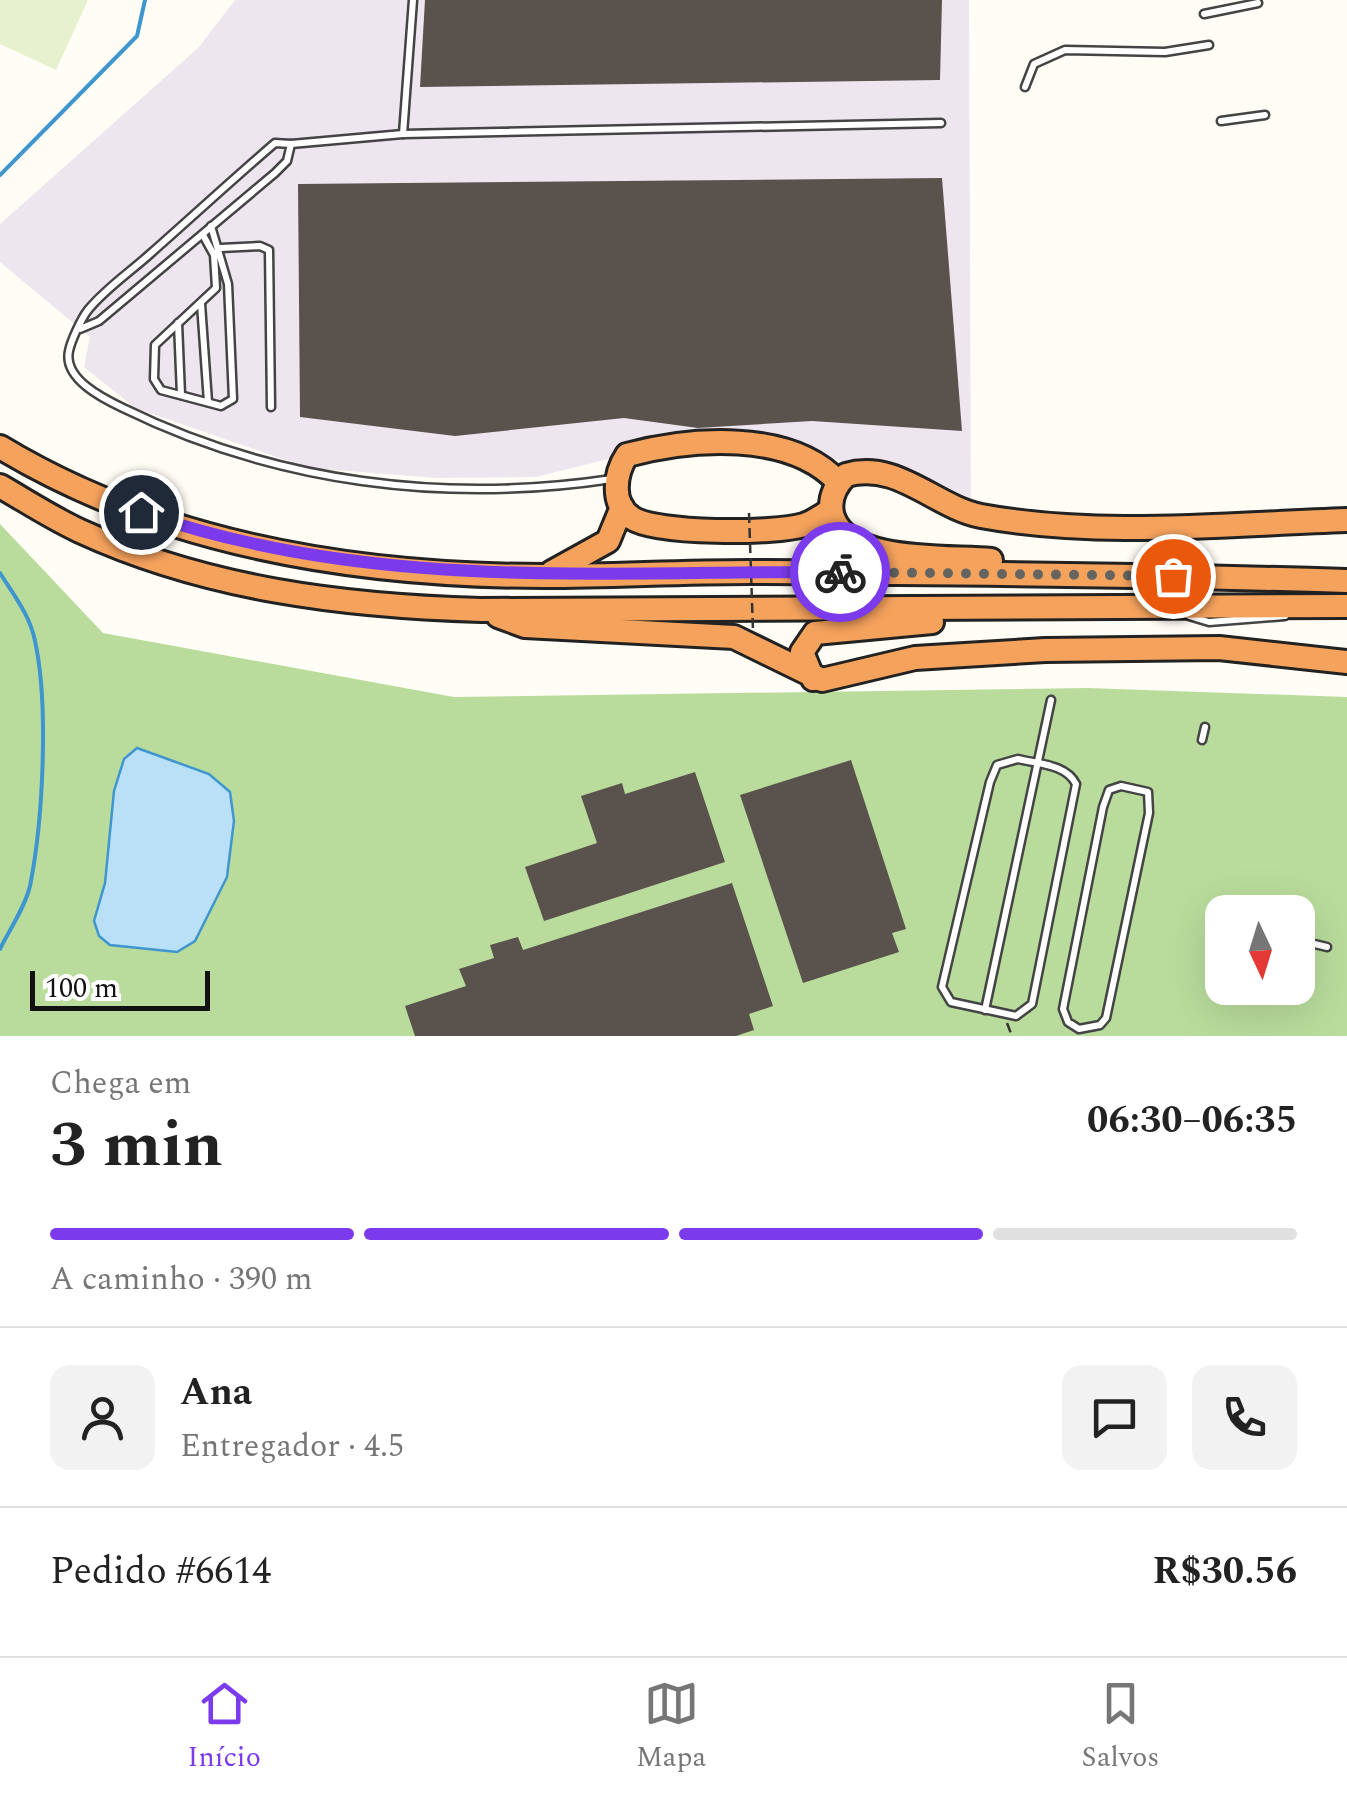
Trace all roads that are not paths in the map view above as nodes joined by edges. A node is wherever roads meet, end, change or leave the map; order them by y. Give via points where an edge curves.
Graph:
1 (413, 0) edge
2 (1258, 3) dead end
3 (1204, 14) dead end
4 (1209, 45) dead end
5 (1025, 87) dead end
6 (1265, 115) dead end
7 (1221, 121) dead end
8 (942, 123) dead end
9 (404, 134) junction
10 (291, 144) junction
11 (211, 226) junction
12 (203, 234) junction
13 (221, 248) junction
14 (201, 302) junction
15 (178, 323) junction
16 (80, 329) junction
17 (181, 396) junction
18 (208, 402) junction
19 (271, 407) dead end
20 (0, 447) edge
21 (616, 479) junction
22 (838, 482) junction
23 (0, 486) edge
24 (622, 507) junction
25 (831, 510) junction
26 (1347, 520) edge
27 (1138, 574) junction
28 (543, 576) junction
29 (1347, 582) edge
30 (1347, 606) edge
31 (1020, 608) junction
32 (481, 610) junction
33 (1347, 662) edge
34 (812, 679) junction
35 (1050, 700) dead end
36 (1205, 727) dead end
37 (1202, 740) dead end
38 (1037, 764) junction
39 (1124, 942) joint
40 (1315, 944) edge
41 (1327, 947) dead end
42 (985, 1010) junction

1 - 9 lane
2 - 3 lane
4 - 5 lane via 1165,52 1065,50 1034,64
6 - 7 lane
8 - 9 lane
9 - 10 lane
10 - 11 lane via 287,161
10 - 16 lane via 275,143 259,156 88,310
11 - 12 lane
11 - 13 lane
12 - 14 lane via 218,275 216,288
12 - 16 lane via 99,321
13 - 18 lane via 234,399 222,406
13 - 19 lane via 269,250
14 - 15 lane
14 - 18 lane
15 - 17 lane
15 - 17 lane via 153,349 154,379 161,390
16 - 21 lane via 69,362 98,396 264,464 404,488 472,491
17 - 18 lane
20 - 28 highway via 109,502 288,554
21 - 22 highway via 627,455 744,445 807,456
21 - 24 highway
22 - 25 highway
22 - 26 highway via 872,471 975,515 1017,521 1114,527
23 - 32 highway via 80,531 229,580 328,601
24 - 25 highway via 650,524 707,531 803,526
24 - 28 highway via 616,531 599,549
25 - 27 highway via 846,539 875,551
27 - 28 highway
27 - 29 highway
30 - 31 highway
31 - 32 highway
31 - 34 highway via 815,633 802,652
32 - 34 highway via 525,626 734,637
33 - 34 highway via 1218,648 1045,650 916,658
35 - 38 lane
36 - 37 lane
38 - 42 lane
38 - 42 lane via 1072,776 1075,798 1032,1004 1016,1016
38 - 42 lane via 1018,759 994,770 943,995
39 - 39 lane via 1106,1018 1100,1026 1079,1029 1063,1009 1109,790 1121,786 1144,790 1150,798
40 - 41 lane

